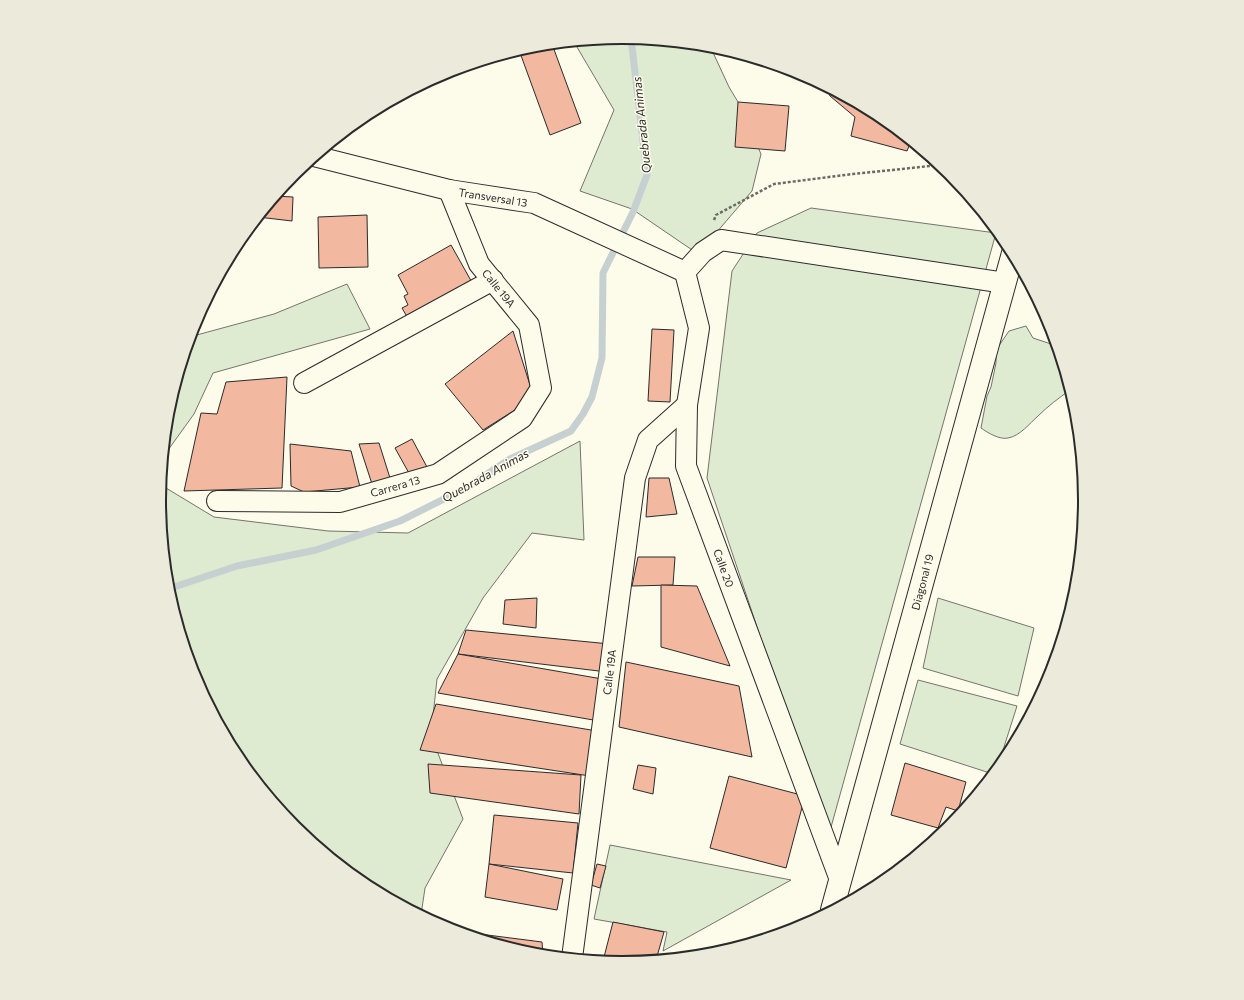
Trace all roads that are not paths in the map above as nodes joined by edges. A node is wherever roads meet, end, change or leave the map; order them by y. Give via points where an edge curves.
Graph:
1 (320, 158) edge
2 (449, 190) junction
3 (1010, 261) edge
4 (685, 272) junction
5 (492, 280) junction
6 (1005, 282) junction
7 (304, 384) dead end
8 (541, 388) joint
9 (687, 405) junction
10 (217, 501) dead end
11 (840, 880) junction
12 (834, 904) edge
13 (573, 953) edge

1 - 2 street, Transversal 13
2 - 4 street, Transversal 13 via 534,203
2 - 5 street, Calle 19A via 479,264
3 - 6 street, Diagonal 19
4 - 6 street via 703,252 721,240
4 - 9 street, Calle 20 via 699,328
5 - 7 street
5 - 8 street, Calle 19A via 529,325
6 - 11 street, Diagonal 19
8 - 10 street, Carrera 13 via 522,418 438,474 340,502
9 - 11 street, Calle 20 via 686,466
9 - 13 street, Calle 19A via 648,440 635,478
11 - 12 street, Diagonal 19

